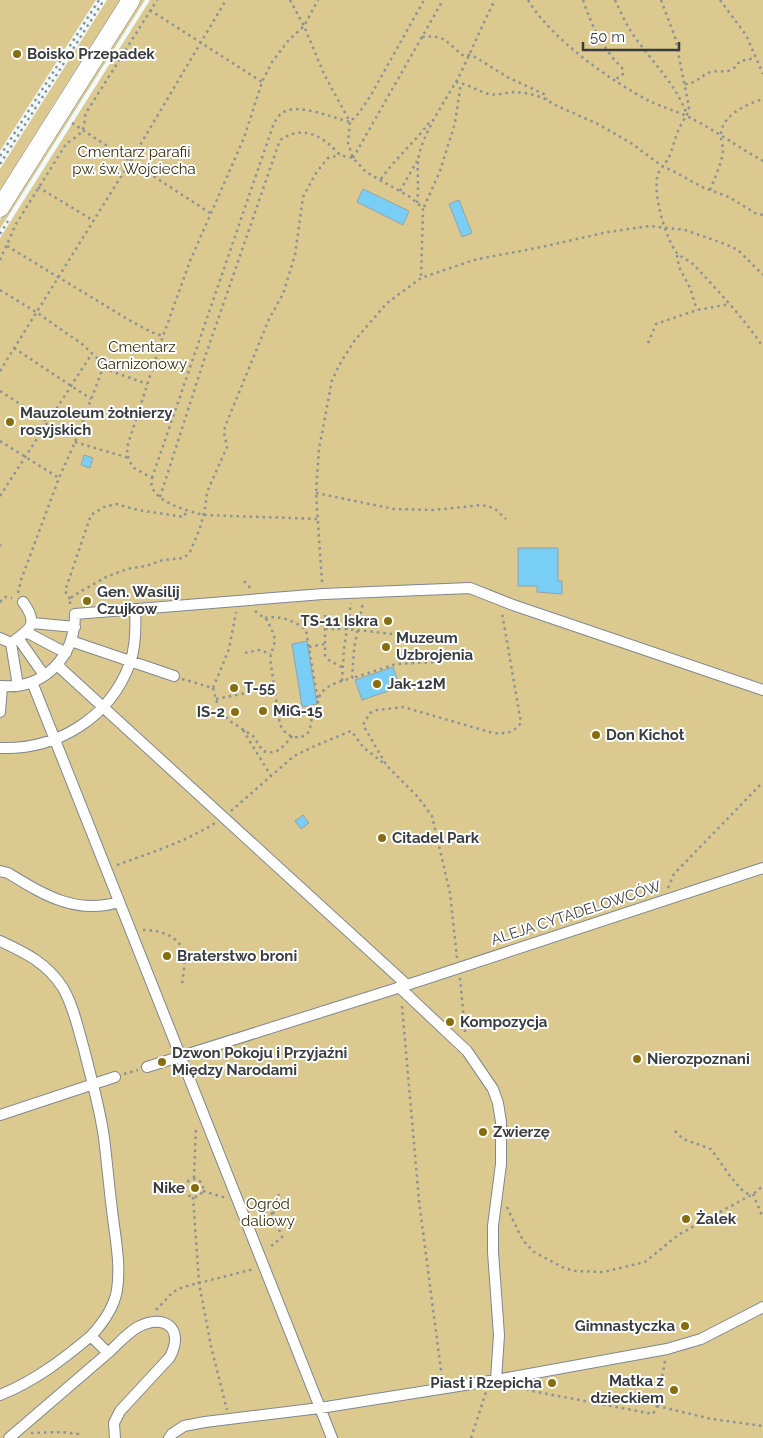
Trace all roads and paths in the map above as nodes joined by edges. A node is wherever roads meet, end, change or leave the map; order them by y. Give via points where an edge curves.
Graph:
1 (99, 0) edge
2 (104, 0) edge
3 (131, 0) edge
4 (157, 0) edge
5 (226, 0) edge
6 (290, 0) edge
7 (318, 0) edge
8 (424, 0) edge
9 (443, 0) edge
10 (495, 0) edge
11 (528, 0) edge
12 (583, 0) edge
13 (615, 0) edge
14 (661, 0) edge
15 (720, 0) edge
16 (150, 10) junction
17 (304, 26) junction
18 (422, 37) junction
19 (201, 42) junction
20 (470, 55) junction
21 (755, 58) junction
22 (763, 74) edge
23 (615, 80) junction
24 (262, 82) junction
25 (456, 82) junction
26 (461, 83) junction
27 (685, 84) junction
28 (763, 99) edge
29 (548, 100) junction
30 (688, 116) junction
31 (434, 119) junction
32 (70, 122) dead end
33 (350, 122) junction
34 (83, 130) junction
35 (720, 135) junction
36 (340, 155) junction
37 (0, 156) edge
38 (353, 158) junction
39 (418, 160) junction
40 (763, 161) edge
41 (130, 162) junction
42 (0, 164) edge
43 (662, 166) junction
44 (381, 179) junction
45 (38, 187) junction
46 (710, 190) junction
47 (400, 191) junction
48 (418, 203) junction
49 (0, 208) edge
50 (424, 208) junction
51 (210, 213) junction
52 (763, 215) edge
53 (94, 221) junction
54 (664, 227) junction
55 (7, 246) junction
56 (677, 254) junction
57 (0, 260) edge
58 (763, 275) edge
59 (59, 278) junction
60 (421, 278) junction
61 (0, 290) edge
62 (730, 304) junction
63 (697, 310) junction
64 (36, 312) junction
65 (163, 336) junction
66 (648, 343) dead end
67 (763, 347) edge
68 (14, 348) junction
69 (92, 354) junction
70 (104, 365) junction
71 (0, 371) edge
72 (146, 384) junction
73 (71, 386) junction
74 (0, 391) edge
75 (91, 399) junction
76 (48, 422) junction
77 (0, 441) edge
78 (75, 442) junction
79 (26, 456) junction
80 (129, 458) junction
81 (59, 478) junction
82 (152, 478) junction
83 (316, 493) junction
84 (0, 496) edge
85 (160, 497) junction
86 (187, 510) junction
87 (204, 515) junction
88 (317, 519) junction
89 (506, 519) dead end
90 (365, 593) junction
91 (323, 594) junction
92 (12, 598) dead end
93 (70, 599) junction
94 (500, 600) junction
95 (20, 601) joint
96 (0, 602) edge
97 (236, 602) junction
98 (351, 603) dead end
99 (135, 609) junction
100 (257, 613) dead end
101 (75, 614) junction
102 (325, 615) dead end
103 (265, 618) junction
104 (32, 623) junction
105 (75, 628) junction
106 (325, 629) junction
107 (346, 629) junction
108 (357, 630) junction
109 (10, 640) edge
110 (71, 641) junction
111 (325, 644) junction
112 (309, 647) junction
113 (66, 653) junction
114 (245, 653) dead end
115 (271, 654) junction
116 (130, 662) junction
117 (57, 665) junction
118 (342, 668) junction
119 (44, 675) junction
120 (175, 677) joint
121 (352, 678) junction
122 (342, 681) junction
123 (32, 682) junction
124 (1, 686) edge
125 (18, 686) junction
126 (213, 688) junction
127 (763, 690) edge
128 (246, 693) dead end
129 (216, 700) junction
130 (318, 703) junction
131 (103, 706) junction
132 (0, 712) edge
133 (242, 729) junction
134 (292, 736) junction
135 (55, 740) junction
136 (0, 748) edge
137 (387, 766) junction
138 (271, 776) junction
139 (763, 782) edge
140 (224, 818) junction
141 (763, 868) edge
142 (106, 869) junction
143 (0, 871) edge
144 (668, 898) junction
145 (119, 902) junction
146 (132, 933) junction
147 (0, 941) edge
148 (458, 968) junction
149 (182, 984) dead end
150 (403, 986) junction
151 (467, 1051) junction
152 (180, 1057) junction
153 (147, 1067) joint
154 (115, 1077) joint
155 (93, 1084) junction
156 (0, 1115) edge
157 (196, 1124) dead end
158 (675, 1131) dead end
159 (194, 1178) junction
160 (763, 1186) edge
161 (203, 1191) junction
162 (213, 1194) dead end
163 (279, 1194) dead end
164 (753, 1194) junction
165 (749, 1196) junction
166 (193, 1197) junction
167 (496, 1198) junction
168 (246, 1205) dead end
169 (273, 1214) junction
170 (763, 1218) edge
171 (260, 1256) junction
172 (264, 1266) junction
173 (199, 1283) junction
174 (763, 1307) edge
175 (156, 1309) dead end
176 (91, 1336) junction
177 (667, 1349) junction
178 (108, 1353) junction
179 (496, 1380) junction
180 (443, 1388) junction
181 (0, 1395) edge
182 (657, 1406) junction
183 (320, 1408) junction
184 (230, 1419) junction
185 (763, 1426) edge
186 (11, 1436) edge
187 (80, 1438) edge
188 (115, 1438) edge
189 (169, 1438) edge
190 (332, 1438) edge
191 (471, 1438) edge

1 - 37 path
2 - 42 path
3 - 49 street
4 - 16 path
5 - 19 path
6 - 17 path
7 - 17 path
8 - 33 path via 371,94
9 - 18 path
10 - 20 path
11 - 23 path via 544,24
12 - 23 path via 599,38 623,69 623,74
13 - 30 path via 627,26 677,93
14 - 27 path via 675,38
15 - 21 path via 746,35
16 - 19 path
16 - 34 path via 86,113
17 - 24 path via 272,62
17 - 33 path via 324,74
18 - 20 path via 441,38 464,56
18 - 38 path
19 - 24 path
19 - 41 path
20 - 25 path
20 - 29 path via 544,94
21 - 22 path
21 - 27 path via 740,61 728,72 712,72 697,82
23 - 30 path via 652,102
24 - 51 path via 244,138
25 - 26 path
25 - 31 path
26 - 29 path via 490,94 515,92
26 - 50 path via 455,123
27 - 30 path
28 - 35 path via 730,116
29 - 43 path via 598,124
30 - 35 path
30 - 43 path via 680,125 670,156
31 - 39 path
31 - 44 path via 427,123
32 - 34 path
33 - 38 path via 348,143
33 - 82 path via 295,108 280,114 274,123
34 - 41 path
34 - 45 path via 66,144
35 - 40 path
35 - 46 path via 724,148
36 - 38 path
36 - 85 path via 313,134 291,133 280,140
36 - 87 path via 328,158 303,197 295,255 284,294 268,319 225,427 227,447 207,492
38 - 44 path via 366,172
39 - 47 path
39 - 48 path
41 - 51 path
41 - 53 path
43 - 46 path
43 - 54 path via 656,180
44 - 47 path
45 - 53 path
45 - 55 path
46 - 52 path
47 - 48 path
48 - 50 path
50 - 60 path
51 - 65 path
53 - 59 path
54 - 56 path
54 - 58 path via 685,230 738,250
54 - 60 path via 608,232 507,253
55 - 57 path
55 - 59 path
56 - 62 path via 689,260
56 - 63 path
59 - 64 path
59 - 65 path via 129,320
60 - 83 path via 387,303 355,340 332,380 319,449
61 - 64 path
62 - 63 path
62 - 67 path
63 - 66 path via 656,324
64 - 68 path
64 - 69 path
65 - 72 path
68 - 71 path
68 - 73 path
69 - 70 path
69 - 73 path
70 - 72 path via 111,371
70 - 75 path
72 - 80 path via 128,444
73 - 75 path
73 - 76 path
74 - 76 path
75 - 78 path
76 - 79 path
77 - 79 path
78 - 80 path
78 - 81 path
79 - 81 path
79 - 84 path
80 - 82 path via 134,468
81 - 95 path via 21,580
82 - 85 path via 152,490
83 - 88 path
83 - 89 path via 394,509 434,510 482,505 494,508
85 - 86 path
86 - 87 path
86 - 93 path via 184,517 116,504 91,515 65,591
87 - 88 path
87 - 93 path via 195,543 184,558 128,569 106,577
88 - 91 path
90 - 91 street
90 - 94 street via 470,588
90 - 108 path
91 - 97 street
92 - 96 path via 5,597
93 - 101 path
94 - 127 street
94 - 137 path via 521,723 508,734 493,733 403,708 377,710 363,725
95 - 104 street via 31,614
97 - 99 street
97 - 126 path via 229,649
98 - 107 path
99 - 101 street
99 - 116 street via 136,626
100 - 103 path
101 - 105 street
102 - 106 path
103 - 112 path via 272,616 300,626 306,630
103 - 115 path via 274,635
104 - 105 street
104 - 109 street
105 - 110 street
106 - 107 path
106 - 111 path
107 - 108 path
107 - 118 path
108 - 121 path
108 - 121 path via 439,639 439,662 396,664
109 - 113 street
109 - 119 street
109 - 125 street
110 - 113 street
110 - 116 street
111 - 112 path
111 - 118 path via 325,655
112 - 130 path
113 - 117 street
114 - 115 path via 259,650
115 - 134 path via 280,725 285,733
116 - 120 street
116 - 131 street via 124,677
117 - 119 street
117 - 131 street
118 - 122 path
119 - 123 street
120 - 126 path
121 - 122 path
122 - 130 path via 321,694
123 - 125 street
123 - 135 street
124 - 125 street
124 - 132 street
126 - 129 path
128 - 129 path
129 - 133 path via 219,710
130 - 134 path via 309,732 301,737
131 - 135 street via 74,731
131 - 140 street
133 - 134 path via 253,736 261,749 271,753 282,749
133 - 138 path
135 - 136 street via 33,746
135 - 142 street
137 - 138 path via 364,748 351,731 294,756
137 - 148 path via 432,816 450,893
138 - 140 path
139 - 144 path via 674,874
140 - 142 path via 203,831
140 - 150 street
141 - 144 street, ALEJA CYTADELOWCÓW
142 - 145 street
143 - 145 street via 61,902 104,907
144 - 148 street, ALEJA CYTADELOWCÓW
145 - 146 street
146 - 149 path via 153,931 179,942 184,959
146 - 152 street
147 - 155 street via 31,956 51,972 63,989 74,1012
148 - 150 street, ALEJA CYTADELOWCÓW
148 - 151 path
150 - 151 street
150 - 152 street, ALEJA CYTADELOWCÓW
150 - 180 path via 419,1200
151 - 167 street via 493,1089 502,1122 502,1164
152 - 153 street, ALEJA CYTADELOWCÓW
152 - 171 street
153 - 154 path
154 - 155 street
155 - 156 street
155 - 176 street via 104,1137 118,1274 117,1291 109,1311
157 - 159 path
158 - 165 path via 683,1139 711,1149
159 - 161 path via 203,1184
159 - 166 path via 185,1185 186,1193
160 - 164 path
161 - 162 path
161 - 166 path
163 - 169 path
164 - 165 path
164 - 170 path
165 - 167 path via 678,1235 645,1262 603,1272 564,1268 534,1252 520,1235 508,1208
166 - 173 path
167 - 179 street via 493,1252 499,1335
168 - 169 path
169 - 171 path via 282,1237
171 - 172 street
172 - 173 path
172 - 183 street
173 - 175 path via 173,1292
173 - 184 path
174 - 177 street via 701,1339
176 - 178 street
176 - 181 street via 58,1364
177 - 179 street
177 - 182 path
178 - 186 street
178 - 188 street via 137,1328 147,1324 166,1324 176,1337 170,1356 120,1411 114,1424
179 - 180 street
179 - 182 path via 532,1391 653,1414
179 - 191 path via 487,1391
180 - 183 street
182 - 185 path via 712,1419
183 - 184 street
183 - 190 street
184 - 189 street via 184,1426
186 - 187 path via 62,1432 78,1434

